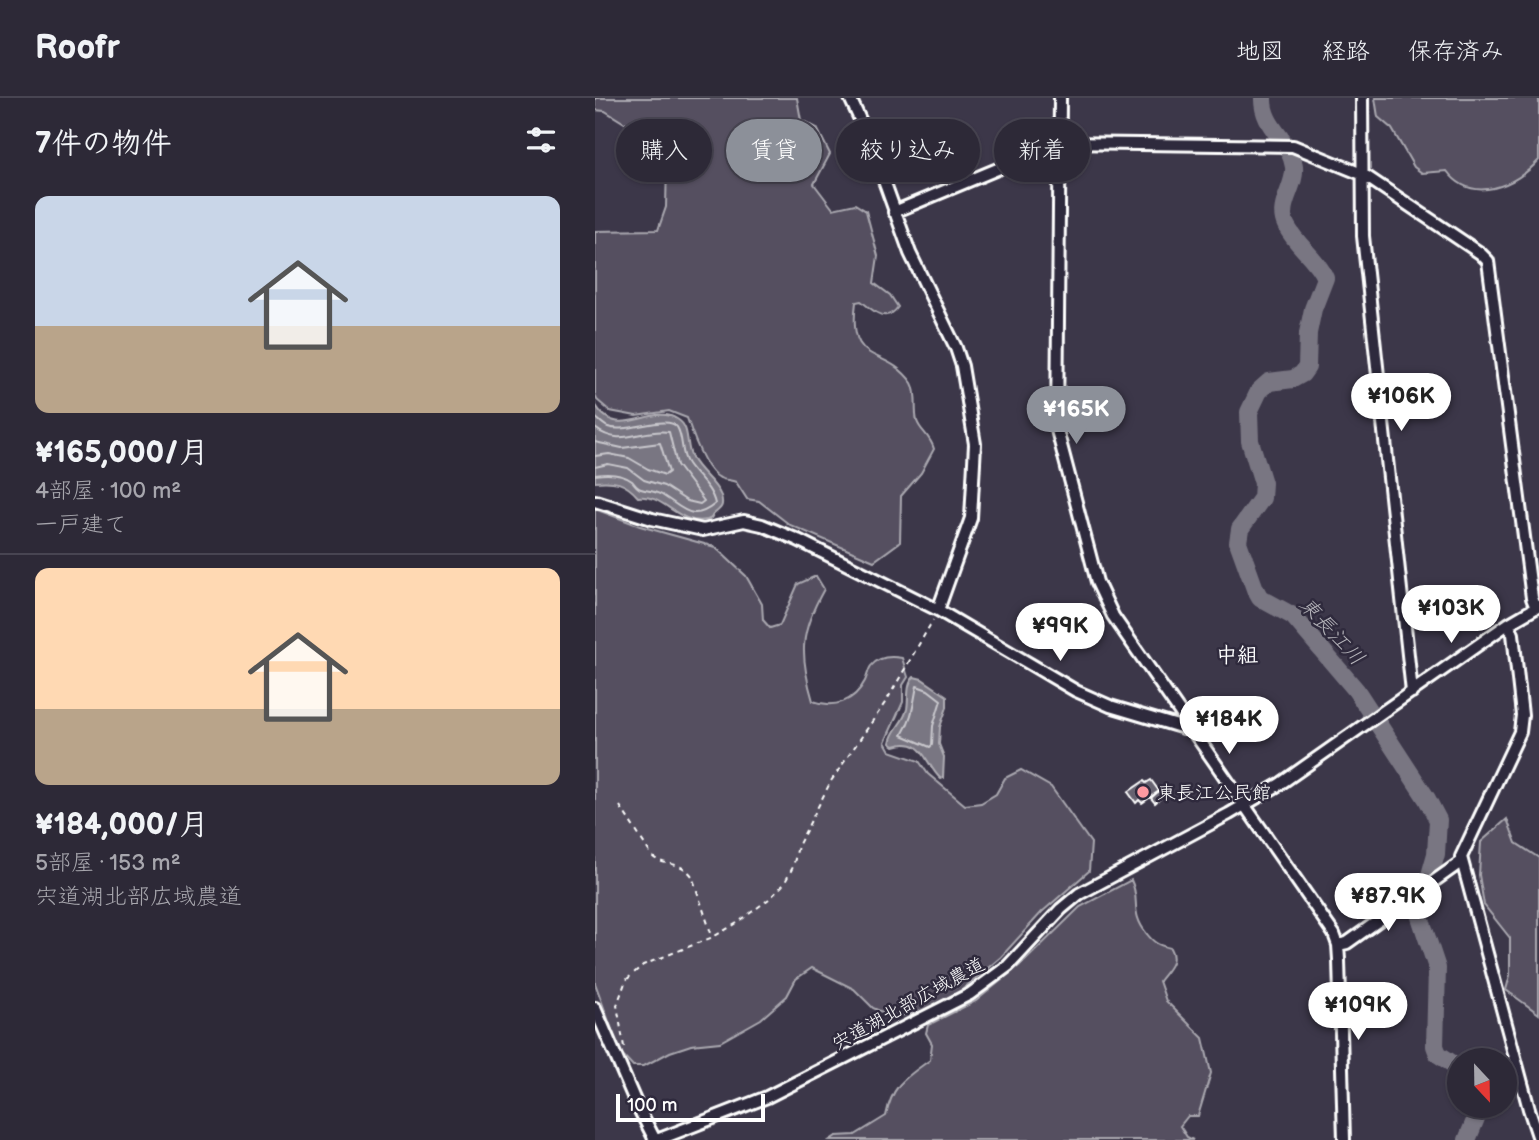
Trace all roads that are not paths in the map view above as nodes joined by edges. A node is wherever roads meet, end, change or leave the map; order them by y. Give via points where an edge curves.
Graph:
1 (850, 98) edge
2 (1060, 98) edge
3 (1363, 98) edge
4 (1060, 119) edge
5 (1090, 144) edge
6 (994, 170) edge
7 (1364, 175) junction
8 (1060, 182) edge
9 (894, 212) junction
10 (595, 500) edge
11 (1537, 607) edge
12 (938, 610) junction
13 (1508, 624) junction
14 (1412, 692) junction
15 (1188, 726) junction
16 (1244, 805) junction
17 (1461, 862) junction
18 (1338, 945) junction
19 (595, 1008) edge
20 (1539, 1139) edge
21 (656, 1140) edge
22 (1344, 1140) edge

1 - 9 street
2 - 4 street
3 - 7 street
5 - 7 street via 1293,146
6 - 9 street
7 - 11 street via 1488,261 1532,598
7 - 14 street via 1363,236
8 - 15 street via 1057,430 1061,450 1104,600
9 - 12 street via 956,348 975,444 971,518
10 - 12 street via 703,530 744,521 762,525
11 - 13 street, 宍道湖北部広域農道
12 - 15 street via 1076,691 1110,706 1184,729
13 - 14 street, 宍道湖北部広域農道
13 - 17 street via 1523,715 1520,732 1462,851
14 - 16 street, 宍道湖北部広域農道
15 - 16 street
16 - 18 street
16 - 21 street, 宍道湖北部広域農道 via 1079,894 1008,966 970,994 767,1097
17 - 18 street
17 - 20 street
18 - 22 street
19 - 21 street

